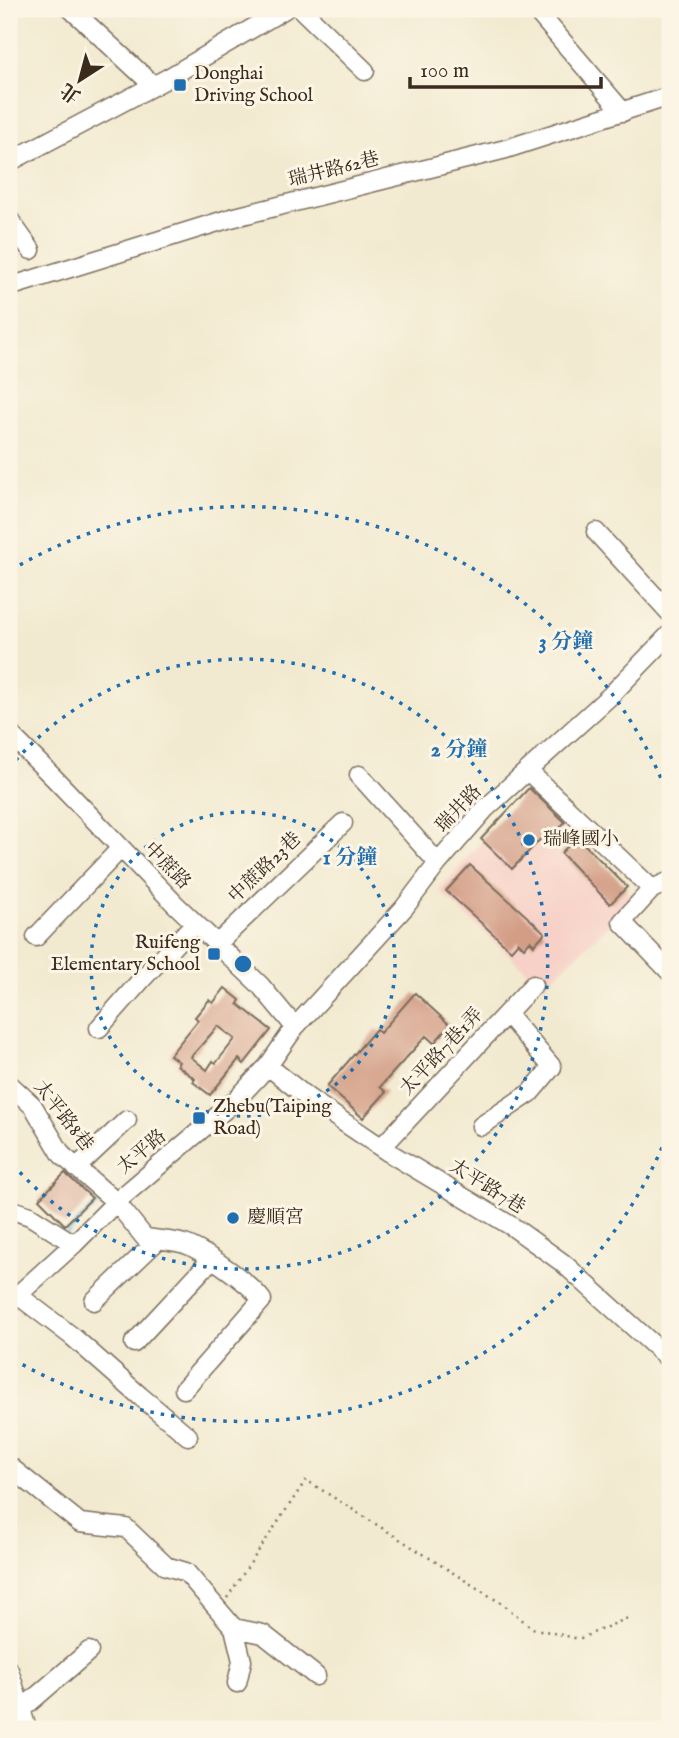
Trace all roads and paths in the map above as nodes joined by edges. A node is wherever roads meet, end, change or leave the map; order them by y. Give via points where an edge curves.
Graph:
1 (285, 9) edge
2 (301, 9) edge
3 (535, 9) edge
4 (80, 12) edge
5 (365, 71) dead end
6 (154, 86) junction
7 (670, 96) edge
8 (624, 112) junction
9 (9, 162) edge
10 (9, 219) edge
11 (30, 250) dead end
12 (9, 286) edge
13 (596, 533) dead end
14 (670, 612) edge
15 (670, 634) edge
16 (9, 733) edge
17 (528, 771) junction
18 (359, 775) dead end
19 (342, 823) dead end
20 (121, 848) junction
21 (438, 863) junction
22 (670, 881) edge
23 (652, 890) junction
24 (195, 923) junction
25 (36, 937) dead end
26 (217, 944) junction
27 (670, 972) edge
28 (533, 985) dead end
29 (506, 1014) junction
30 (295, 1027) junction
31 (99, 1028) dead end
32 (268, 1066) junction
33 (9, 1084) edge
34 (127, 1120) dead end
35 (481, 1126) dead end
36 (382, 1147) junction
37 (76, 1168) junction
38 (116, 1202) junction
39 (9, 1209) edge
40 (159, 1240) junction
41 (74, 1244) junction
42 (212, 1259) junction
43 (14, 1299) edge
44 (94, 1301) dead end
45 (134, 1343) dead end
46 (670, 1360) edge
47 (184, 1389) dead end
48 (188, 1436) dead end
49 (9, 1466) edge
50 (220, 1610) junction
51 (628, 1618) dead end
52 (234, 1628) junction
53 (89, 1651) dead end
54 (9, 1670) edge
55 (316, 1676) dead end
56 (237, 1683) dead end
57 (22, 1709) junction
58 (27, 1729) edge

1 - 6 street
2 - 5 street
3 - 8 street
4 - 6 street
6 - 9 street
7 - 8 street, 瑞井路62巷
8 - 12 street, 瑞井路62巷 via 506,149 231,218
10 - 11 street
13 - 14 street
15 - 17 street, 瑞井路
16 - 20 street, 中蔗路
17 - 21 street, 瑞井路 via 485,809
17 - 23 street
18 - 21 street
19 - 26 street, 中蔗路23巷
20 - 24 street, 中蔗路
20 - 25 street
21 - 30 street, 瑞井路 via 404,908
22 - 23 street
23 - 27 street via 622,922
24 - 26 street, 中蔗路
24 - 31 street
26 - 30 street, 中蔗路
28 - 29 street, 太平路7巷1弄
29 - 35 street via 552,1067 530,1093
29 - 36 street, 太平路7巷1弄
30 - 32 street, 太平路
32 - 36 street, 太平路7巷
32 - 38 street, 太平路 via 220,1114
33 - 37 street, 太平路8巷 via 33,1105 62,1156
34 - 37 street
36 - 46 street, 太平路7巷 via 563,1263
37 - 38 street, 太平路8巷
38 - 40 street, 太平路8巷 via 145,1238
38 - 41 street, 太平路
39 - 41 street via 30,1216
40 - 42 street via 188,1244
40 - 44 street
41 - 43 street, 太平路
42 - 45 street
42 - 47 street via 262,1300
43 - 48 street via 73,1337
49 - 50 street via 80,1523 126,1528 166,1566 186,1572
50 - 51 path via 306,1480 504,1605 532,1628 579,1639
50 - 52 street
52 - 55 street via 263,1634
52 - 56 street via 242,1661
53 - 57 street
54 - 57 street
57 - 58 street

